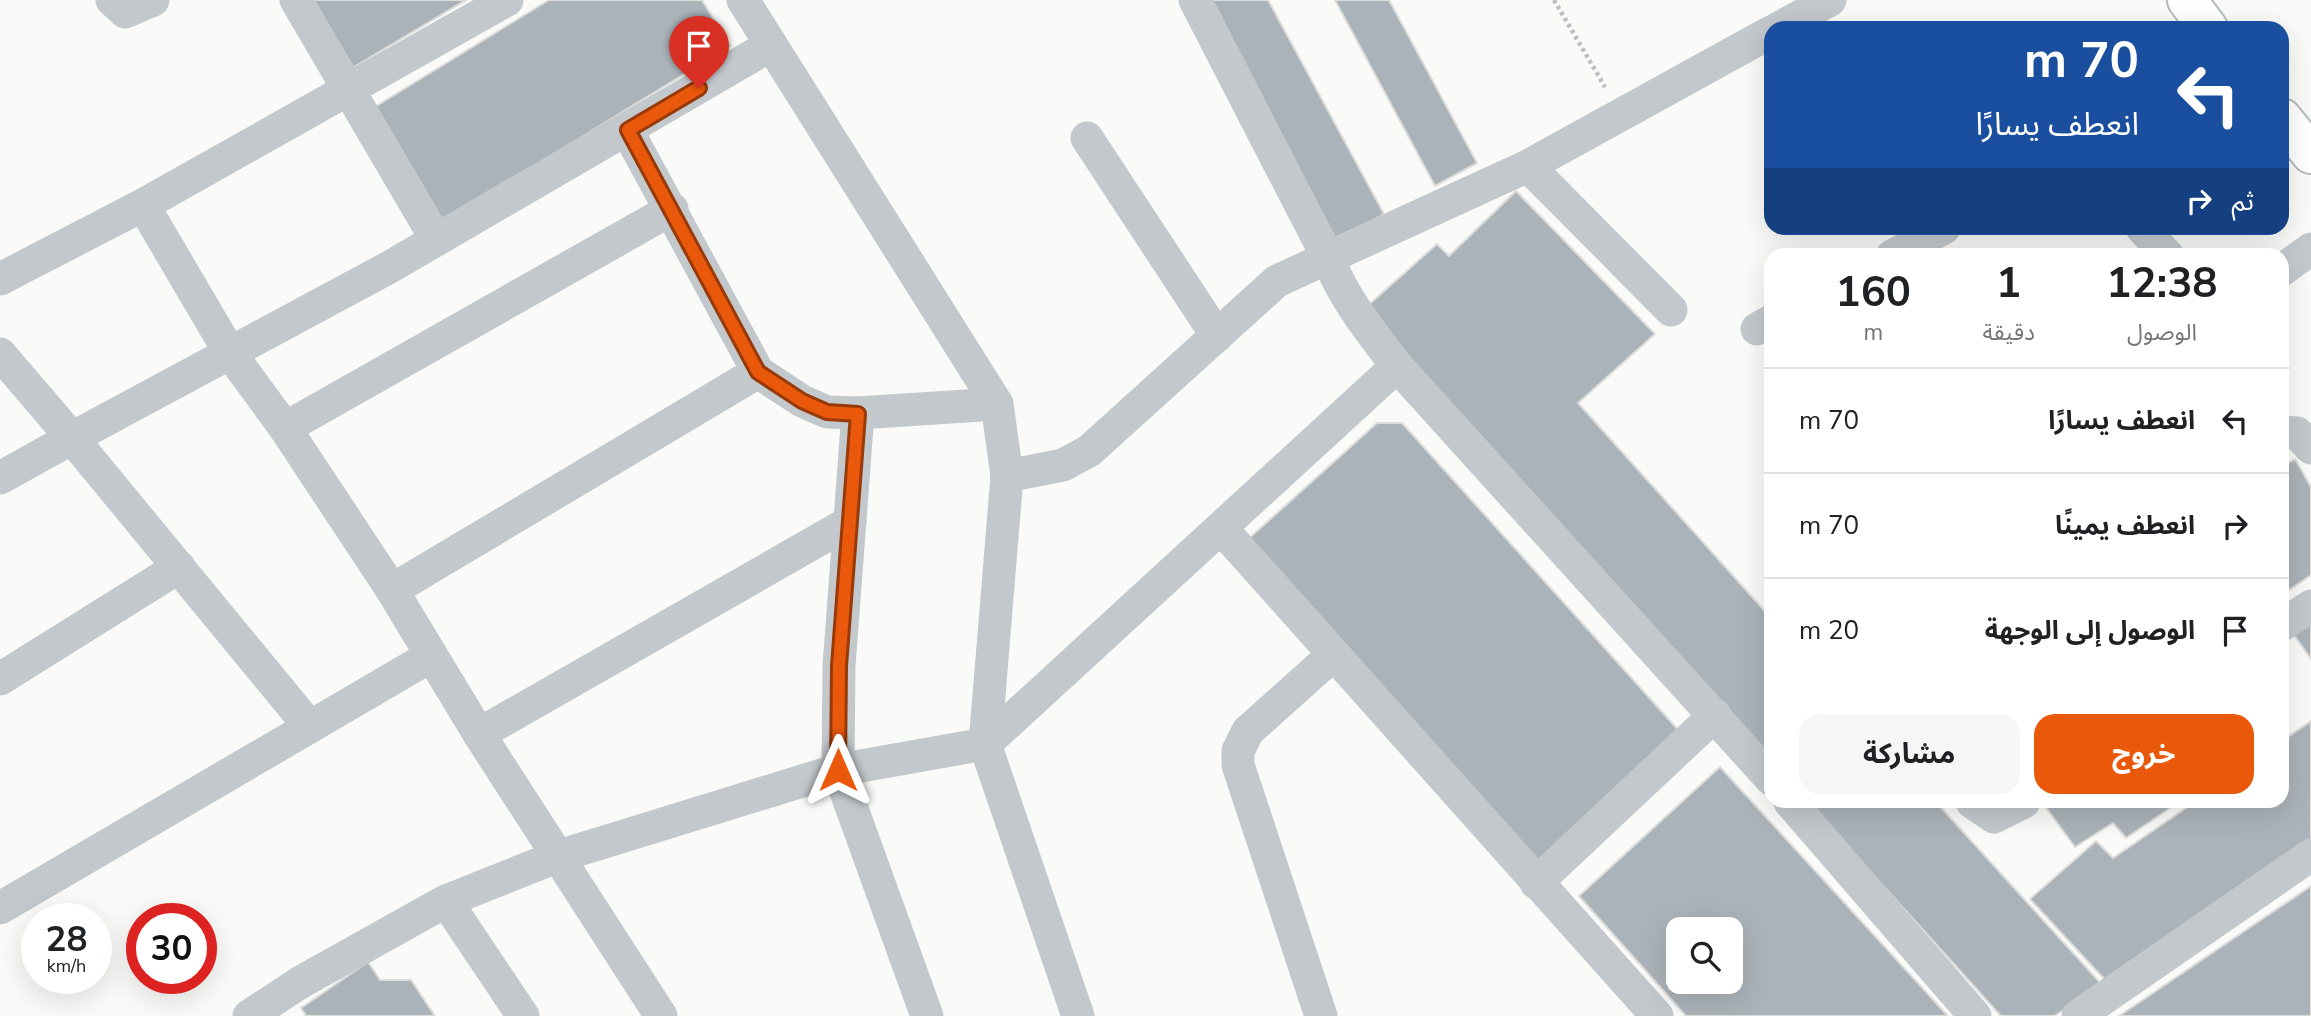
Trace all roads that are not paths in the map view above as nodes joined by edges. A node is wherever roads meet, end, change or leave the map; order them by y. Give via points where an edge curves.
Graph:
1 (112, 0) edge
2 (153, 0) edge
3 (296, 0) edge
4 (507, 0) edge
5 (743, 0) edge
6 (1195, 0) edge
7 (1830, 0) edge
8 (2187, 0) edge
9 (1792, 21) edge
10 (2203, 21) edge
11 (1764, 36) edge
12 (771, 45) junction
13 (348, 88) junction
14 (2289, 127) edge
15 (628, 130) junction
16 (1087, 138) dead end
17 (2311, 154) edge
18 (1528, 166) junction
19 (143, 205) junction
20 (672, 209) junction
21 (1931, 235) edge
22 (2148, 235) edge
23 (436, 239) junction
24 (1907, 248) edge
25 (2161, 248) edge
26 (2311, 248) edge
27 (1328, 258) junction
28 (2289, 265) edge
29 (0, 279) edge
30 (1671, 310) dead end
31 (1217, 336) junction
32 (230, 353) junction
33 (0, 354) edge
34 (1397, 366) junction
35 (758, 372) junction
36 (998, 404) junction
37 (858, 414) junction
38 (285, 428) junction
39 (2289, 432) edge
40 (72, 438) junction
41 (2311, 448) edge
42 (1007, 476) junction
43 (0, 478) edge
44 (850, 522) junction
45 (1221, 527) junction
46 (178, 567) junction
47 (392, 590) junction
48 (2311, 606) edge
49 (2289, 620) edge
50 (1333, 655) junction
51 (432, 656) junction
52 (0, 679) edge
53 (1716, 715) junction
54 (310, 727) junction
55 (479, 734) junction
56 (985, 744) junction
57 (838, 770) junction
58 (1764, 771) edge
59 (1795, 808) edge
60 (1981, 808) edge
61 (2012, 808) edge
62 (2311, 855) edge
63 (559, 856) junction
64 (1536, 883) junction
65 (446, 901) junction
66 (0, 908) edge
67 (249, 1016) edge
68 (523, 1016) edge
69 (661, 1016) edge
70 (927, 1016) edge
71 (1078, 1016) edge
72 (1321, 1016) edge
73 (1657, 1016) edge
74 (1976, 1016) edge
75 (2078, 1016) edge

1 - 2 street via 125,12
3 - 13 street
4 - 13 street
5 - 12 street
6 - 27 street
7 - 9 street
8 - 10 main road
11 - 18 street
12 - 15 street
12 - 36 street
13 - 19 street
13 - 23 street
14 - 17 main road
15 - 20 street
15 - 23 street
16 - 31 street
18 - 27 street
18 - 30 street
19 - 29 street
19 - 32 street
20 - 35 street
20 - 38 street
21 - 24 street
22 - 25 street
23 - 32 street
26 - 28 street
27 - 31 street via 1277,281
27 - 34 street via 1346,296
31 - 42 street via 1088,451 1063,465
32 - 38 street
32 - 40 street
33 - 40 street
34 - 45 street
34 - 53 street
35 - 37 street via 827,412
35 - 47 street
36 - 37 street
36 - 42 street
37 - 44 street
38 - 47 street
39 - 41 street via 2297,433
40 - 43 street
40 - 46 street
42 - 56 street
44 - 55 street
44 - 57 street via 839,666
45 - 50 street
45 - 56 street
46 - 52 street
46 - 54 street
47 - 51 street
48 - 49 street
50 - 64 street
50 - 72 street via 1248,731 1238,751 1238,765
51 - 54 street
51 - 55 street
53 - 58 street
53 - 64 street
54 - 66 street
55 - 63 street
56 - 57 street
56 - 71 street
57 - 63 street
57 - 70 street
59 - 74 street
60 - 61 street via 1994,817
62 - 75 street
63 - 65 street
63 - 69 street
64 - 73 street
65 - 67 street
65 - 68 street

